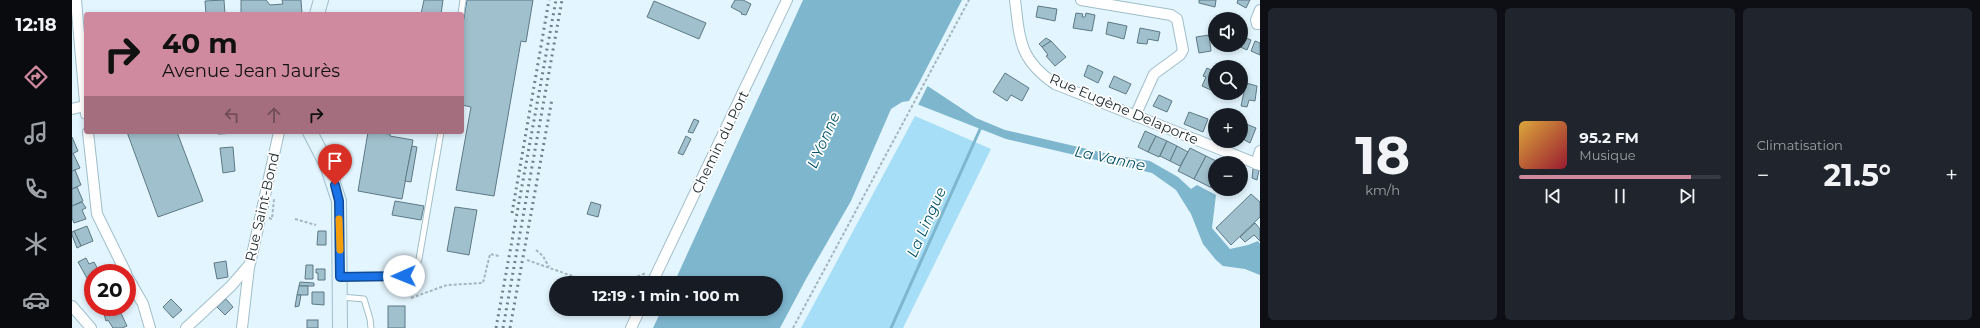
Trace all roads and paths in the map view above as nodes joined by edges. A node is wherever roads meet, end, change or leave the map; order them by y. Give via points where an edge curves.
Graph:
1 (76, 0) edge
2 (320, 0) edge
3 (463, 0) edge
4 (787, 0) edge
5 (969, 0) edge
6 (1015, 0) edge
7 (1081, 0) edge
8 (1260, 10) edge
9 (317, 12) edge
10 (460, 12) edge
11 (1260, 24) edge
12 (84, 88) edge
13 (72, 108) edge
14 (84, 110) edge
15 (1135, 116) junction
16 (88, 134) edge
17 (279, 134) edge
18 (311, 134) edge
19 (441, 134) edge
20 (1260, 151) edge
21 (1258, 164) edge
22 (273, 199) dead end
23 (272, 219) dead end
24 (296, 220) dead end
25 (316, 225) dead end
26 (536, 250) dead end
27 (499, 256) dead end
28 (527, 260) dead end
29 (122, 264) edge
30 (248, 266) junction
31 (549, 266) junction
32 (657, 272) junction
33 (574, 276) edge
34 (638, 276) edge
35 (655, 276) edge
36 (340, 277) junction
37 (136, 292) edge
38 (340, 297) junction
39 (411, 298) dead end
40 (72, 306) edge
41 (637, 316) edge
42 (91, 328) edge
43 (150, 328) edge
44 (186, 328) edge
45 (242, 328) edge
46 (340, 328) edge
47 (370, 328) edge
48 (631, 328) edge
49 (793, 328) edge

1 - 12 street
2 - 9 main road
3 - 10 lane
4 - 32 street, Chemin du Port
5 - 49 path
6 - 15 street, Rue Eugène Delaporte via 1023,50 1039,73 1055,84
7 - 15 street via 1171,15 1177,19 1183,50 1154,74
8 - 11 street via 1256,20 1257,24
13 - 14 street
15 - 21 street, Rue Eugène Delaporte
16 - 29 street via 97,214
17 - 30 street, Rue Saint-Bond
18 - 36 main road via 327,165 339,201
19 - 36 lane via 419,259 414,271 404,276
20 - 21 street
22 - 23 path via 276,200
24 - 25 path
26 - 31 path
27 - 39 path via 490,254 483,283 447,285
28 - 31 path
30 - 44 street, Rue Saint-Bond via 231,286
30 - 45 street
31 - 33 path
32 - 34 path via 653,270
32 - 35 street, Chemin du Port
36 - 38 main road
37 - 43 street via 143,304
38 - 46 main road
38 - 47 lane via 364,299
40 - 42 street
41 - 48 street

